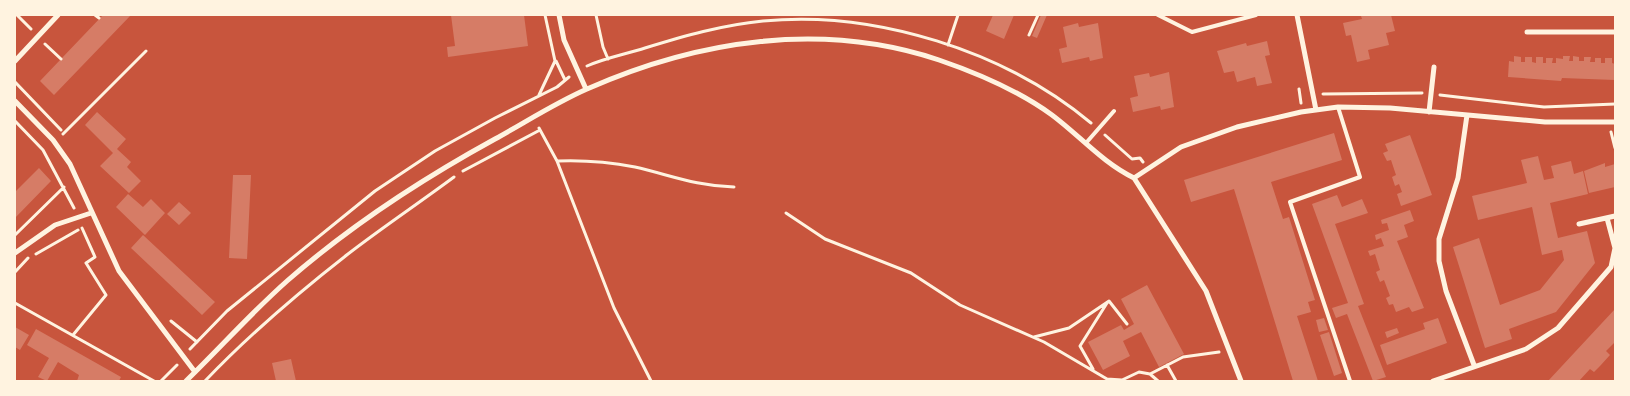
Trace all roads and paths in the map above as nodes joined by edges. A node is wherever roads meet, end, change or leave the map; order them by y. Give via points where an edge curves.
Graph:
1 (58, 15) edge
2 (95, 15) edge
3 (545, 15) edge
4 (559, 15) edge
5 (596, 15) edge
6 (958, 15) edge
7 (1038, 15) edge
8 (1158, 15) edge
9 (1256, 15) edge
10 (1297, 15) edge
11 (795, 17) edge
12 (99, 18) dead end
13 (1527, 32) dead end
14 (1615, 32) edge
15 (1029, 35) dead end
16 (948, 45) junction
17 (146, 51) dead end
18 (608, 60) junction
19 (15, 61) edge
20 (555, 61) junction
21 (1434, 68) dead end
22 (576, 71) junction
23 (564, 80) junction
24 (557, 87) dead end
25 (586, 89) junction
26 (1431, 94) junction
27 (1313, 95) junction
28 (538, 96) dead end
29 (1301, 100) dead end
30 (15, 101) edge
31 (1615, 104) edge
32 (1338, 108) junction
33 (1316, 110) junction
34 (1114, 111) dead end
35 (1429, 112) junction
36 (1467, 115) junction
37 (535, 116) junction
38 (15, 120) edge
39 (1612, 122) edge
40 (1098, 129) junction
41 (540, 130) junction
42 (63, 134) dead end
43 (1086, 143) junction
44 (1615, 148) edge
45 (557, 161) junction
46 (1149, 167) junction
47 (1134, 178) junction
48 (734, 187) dead end
49 (90, 213) junction
50 (786, 213) dead end
51 (1615, 216) edge
52 (1606, 218) junction
53 (1578, 224) dead end
54 (82, 228) dead end
55 (15, 235) edge
56 (15, 253) edge
57 (1109, 300) junction
58 (15, 303) edge
59 (1127, 324) dead end
60 (73, 335) junction
61 (1033, 337) junction
62 (1229, 351) junction
63 (1167, 364) junction
64 (1474, 365) junction
65 (1093, 369) junction
66 (195, 372) junction
67 (1150, 374) junction
68 (154, 381) edge
69 (186, 381) edge
70 (205, 381) edge
71 (651, 381) edge
72 (1158, 381) edge
73 (1176, 381) edge
74 (1241, 381) edge
75 (1350, 381) edge
76 (1432, 381) edge

1 - 19 street
2 - 12 path
3 - 20 path
4 - 22 street
5 - 18 path
6 - 16 path
7 - 15 path
8 - 9 lane via 1192,32
10 - 27 street
11 - 16 path via 893,29
11 - 18 path via 698,31
13 - 14 street
16 - 40 path via 1034,83
17 - 42 path
18 - 22 path
20 - 23 path
20 - 28 path
21 - 26 street
22 - 23 path
22 - 25 street
23 - 24 path
25 - 37 street
25 - 43 street via 673,56 763,40 851,40 938,60 984,78 1049,113
26 - 27 path
26 - 31 path via 1544,107
26 - 35 street
27 - 29 path
27 - 33 street
30 - 49 street via 53,140 70,164
32 - 33 street
32 - 35 street
32 - 75 lane via 1360,177 1290,202
33 - 46 street via 1237,127 1181,147
34 - 40 lane
35 - 36 street
36 - 39 street via 1545,122
36 - 64 street via 1458,178 1439,239 1439,261 1446,291
37 - 41 path
37 - 66 street via 456,160 371,216 288,280
38 - 55 path via 43,150 64,187
39 - 44 path
40 - 43 lane
40 - 46 path via 1132,159 1140,158
41 - 45 path
41 - 70 path via 456,175 348,254 274,315
43 - 47 street via 1118,170
45 - 48 path via 614,163 693,184
45 - 71 path via 614,308
46 - 47 street
47 - 62 street via 1206,291
49 - 56 street via 55,226
49 - 66 street via 119,272
50 - 61 path via 825,239 889,262 960,305
51 - 52 street
52 - 53 street
52 - 64 street via 1615,248 1611,267 1558,328 1526,349
54 - 60 path via 95,256 86,263 106,295
57 - 59 path
57 - 61 path via 1069,328
57 - 65 path via 1080,346
58 - 60 path
60 - 68 path
61 - 65 path
62 - 63 path via 1183,357
62 - 74 street
63 - 67 path
63 - 73 path
64 - 76 street
65 - 67 path via 1114,380 1139,372
66 - 69 street
67 - 72 path

